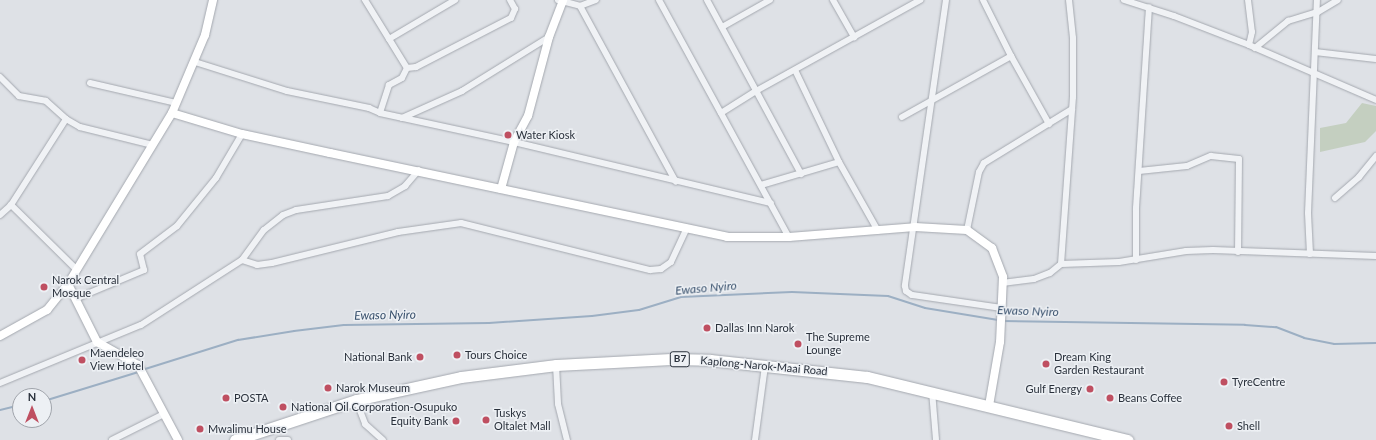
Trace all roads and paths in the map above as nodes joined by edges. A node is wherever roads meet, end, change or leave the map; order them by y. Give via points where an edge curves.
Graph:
1 (213, 0) edge
2 (365, 0) edge
3 (455, 0) edge
4 (510, 0) edge
5 (596, 0) edge
6 (659, 0) edge
7 (707, 0) edge
8 (770, 0) edge
9 (833, 0) edge
10 (920, 0) edge
11 (946, 0) edge
12 (983, 0) edge
13 (1069, 0) edge
14 (1124, 0) edge
15 (1248, 0) edge
16 (1316, 0) edge
17 (1338, 0) edge
18 (561, 1) edge
19 (580, 6) junction
20 (1149, 7) junction
21 (1318, 12) junction
22 (722, 27) junction
23 (854, 37) junction
24 (549, 38) junction
25 (389, 39) junction
26 (1252, 47) junction
27 (1315, 52) junction
28 (1010, 56) junction
29 (1376, 58) edge
30 (195, 62) junction
31 (408, 68) junction
32 (795, 70) junction
33 (1314, 72) junction
34 (0, 76) edge
35 (90, 83) dead end
36 (756, 91) junction
37 (1376, 100) edge
38 (932, 101) junction
39 (176, 103) junction
40 (1072, 109) junction
41 (172, 113) junction
42 (380, 113) junction
43 (721, 113) junction
44 (902, 117) dead end
45 (402, 118) junction
46 (66, 119) junction
47 (1049, 124) junction
48 (242, 134) junction
49 (514, 142) junction
50 (153, 145) junction
51 (1376, 156) edge
52 (839, 162) junction
53 (419, 170) junction
54 (1139, 171) junction
55 (801, 174) junction
56 (676, 182) junction
57 (761, 185) junction
58 (501, 189) junction
59 (1335, 198) dead end
60 (771, 204) junction
61 (11, 205) junction
62 (0, 215) edge
63 (915, 227) junction
64 (686, 230) junction
65 (967, 230) junction
66 (878, 231) junction
67 (789, 237) junction
68 (1238, 252) junction
69 (1310, 254) junction
70 (1376, 256) edge
71 (242, 260) junction
72 (1136, 260) junction
73 (1061, 264) junction
74 (77, 270) junction
75 (1002, 283) junction
76 (68, 284) junction
77 (75, 299) junction
78 (1002, 308) junction
79 (0, 336) edge
80 (97, 342) junction
81 (556, 365) junction
82 (765, 366) junction
83 (0, 383) edge
84 (932, 391) junction
85 (356, 400) junction
86 (989, 406) junction
87 (164, 414) junction
88 (112, 440) edge
89 (178, 440) edge
90 (234, 440) edge
91 (279, 440) edge
92 (288, 440) edge
93 (383, 440) edge
94 (567, 440) edge
95 (755, 440) edge
96 (936, 440) edge
97 (1128, 440) edge

1 - 30 street via 205,35
2 - 25 street
3 - 25 street
4 - 31 street via 515,9 511,18 416,67
5 - 19 street
6 - 43 street
7 - 22 street
8 - 22 street
9 - 23 street
10 - 23 street
11 - 38 street
12 - 28 street
13 - 40 street via 1073,38
14 - 20 street
15 - 26 street
16 - 21 street
17 - 21 street
18 - 19 street
18 - 24 street
19 - 56 street
20 - 26 street
20 - 54 street
21 - 26 street via 1288,21
21 - 27 street
22 - 36 street
23 - 32 street
24 - 45 street via 462,91
24 - 49 street via 528,116
25 - 31 street
26 - 33 street
27 - 29 street
27 - 33 street
28 - 38 street
28 - 47 street
30 - 39 street
30 - 42 street via 280,89 369,108
31 - 42 street via 402,78 389,85
32 - 36 street
32 - 52 street
33 - 37 street
33 - 69 street via 1308,213
34 - 46 street via 19,96 46,101
35 - 39 street
36 - 43 street
36 - 55 street
38 - 44 street
38 - 63 street
39 - 41 street
40 - 47 street
40 - 73 street
41 - 48 street
41 - 50 street
42 - 45 street
43 - 57 street
45 - 49 street
46 - 50 street via 80,127
46 - 61 street
47 - 65 street via 996,154 981,168
48 - 53 street
48 - 77 street via 216,178 182,221 140,254 144,270
49 - 56 street
49 - 58 street
50 - 74 street
51 - 59 street via 1359,177
52 - 55 street
52 - 66 street
53 - 58 street
53 - 71 street via 405,186 388,196 296,210 283,215 264,230
54 - 68 street via 1187,166 1211,156 1239,159
54 - 72 street
55 - 57 street
56 - 60 street
57 - 60 street
58 - 64 street
60 - 67 street
61 - 62 street
61 - 74 street
63 - 65 street
63 - 66 street
63 - 78 street via 906,291 912,295 945,301
64 - 67 street via 727,237
64 - 71 street via 672,262 661,269 650,270 461,223 398,232 257,265
65 - 75 street via 992,248 1001,270
66 - 67 street
68 - 69 street
68 - 72 street via 1186,251
69 - 70 street
71 - 80 street via 141,325
72 - 73 street via 1084,265
73 - 75 street via 1050,273 1034,279
74 - 76 street
75 - 78 street
76 - 77 street
76 - 79 street via 47,310
77 - 80 street
78 - 86 street via 1000,342
80 - 83 street
80 - 87 street via 138,365
81 - 82 highway, Kaplong-Narok-Maai Road / B7 via 671,359
81 - 85 highway, Kaplong-Narok-Maai Road / B7 via 461,377
81 - 94 street via 558,404
82 - 84 highway, Kaplong-Narok-Maai Road / B7 via 831,372
82 - 95 street
84 - 86 highway, Kaplong-Narok-Maai Road / B7
84 - 96 street
85 - 90 highway, Kaplong-Narok-Maai Road / B7
85 - 93 street via 365,424
86 - 97 highway, Kaplong-Narok-Maai Road / B7
87 - 88 street
87 - 89 street
91 - 92 street

